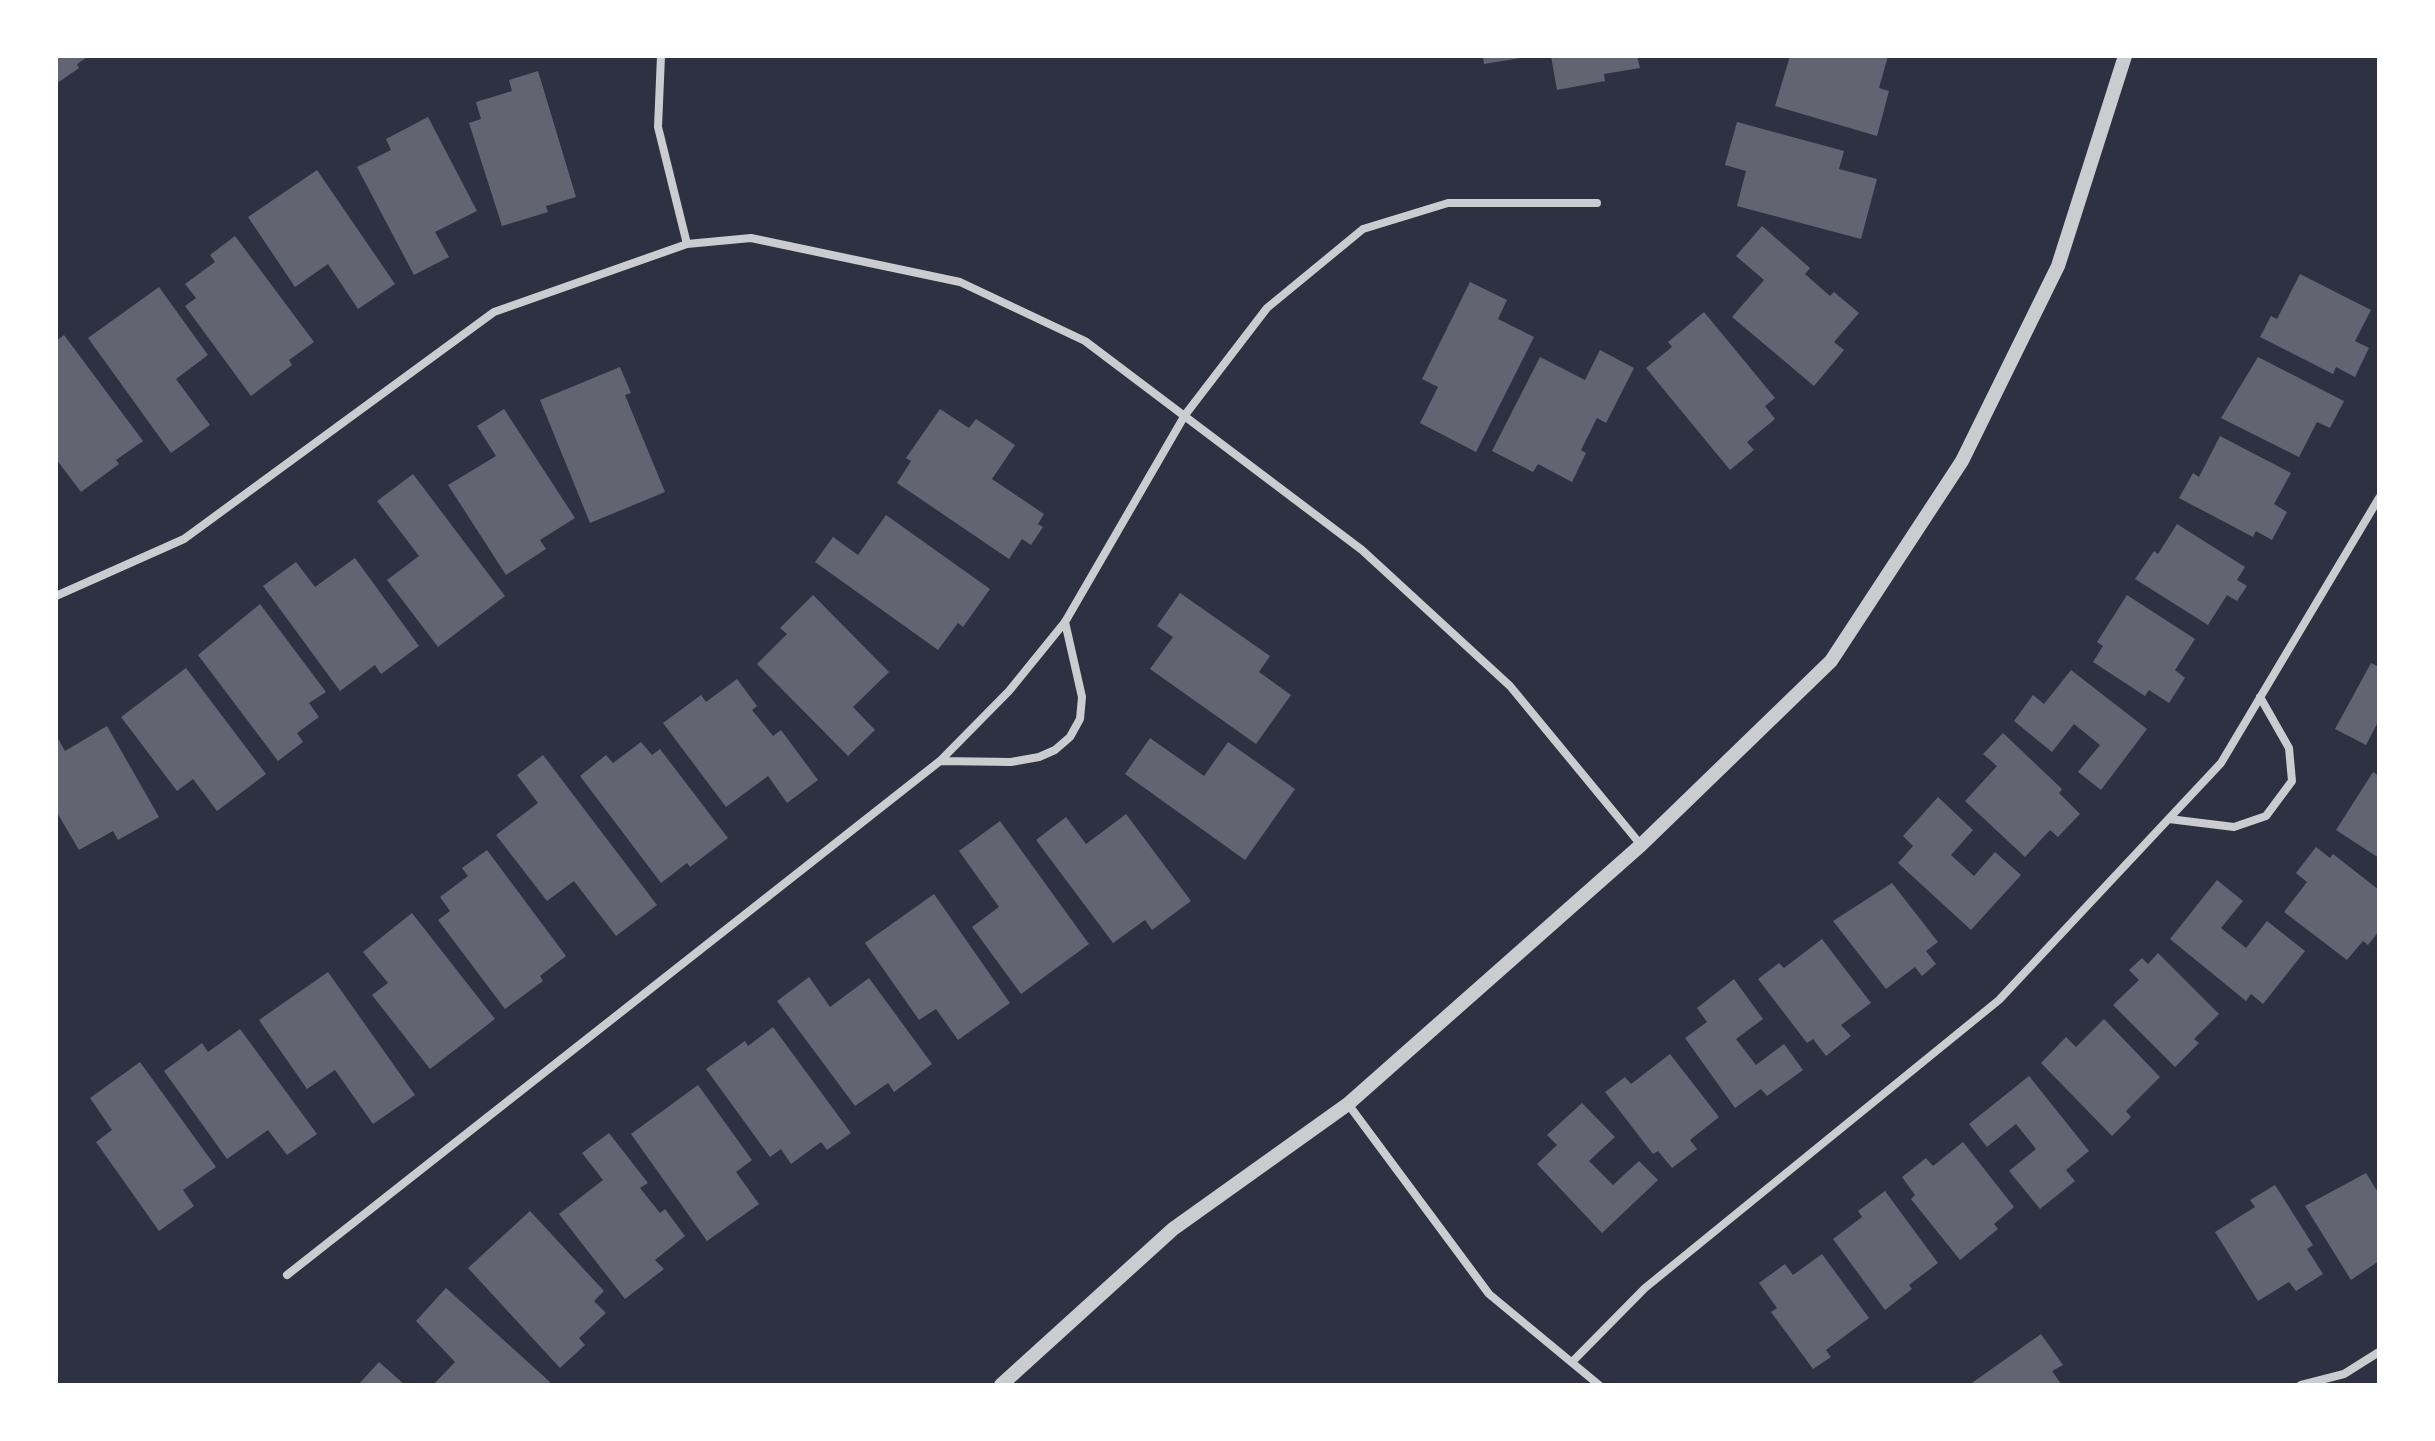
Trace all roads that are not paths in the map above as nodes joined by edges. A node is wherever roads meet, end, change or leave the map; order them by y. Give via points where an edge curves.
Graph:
1 (661, 56) edge
2 (2125, 56) edge
3 (1597, 203) dead end
4 (687, 244) junction
5 (1185, 415) junction
6 (2379, 498) edge
7 (56, 596) edge
8 (1065, 622) junction
9 (2260, 697) junction
10 (940, 761) junction
11 (2169, 819) junction
12 (1641, 845) junction
13 (1348, 1104) junction
14 (287, 1275) dead end
15 (2379, 1352) edge
16 (1572, 1362) junction
17 (1001, 1385) edge
18 (1599, 1385) edge
19 (2301, 1385) edge

1 - 4 street via 658,127
2 - 12 street via 2058,266 1962,461 1831,661
3 - 5 street via 1448,203 1363,229 1267,308
4 - 5 street via 751,238 960,282 1085,341
4 - 7 street via 494,312 184,539
5 - 8 street
5 - 12 street via 1362,550 1510,686
6 - 9 street
8 - 10 street via 1009,691
8 - 10 street via 1082,697 1080,719 1070,737 1039,757
9 - 11 street via 2221,763
9 - 11 street via 2289,748 2292,781 2266,816 2234,827
10 - 14 street
11 - 16 street via 1999,1000 1645,1288
12 - 13 street
13 - 16 street via 1489,1294
13 - 17 street via 1173,1229
15 - 19 street via 2344,1374
16 - 18 street

